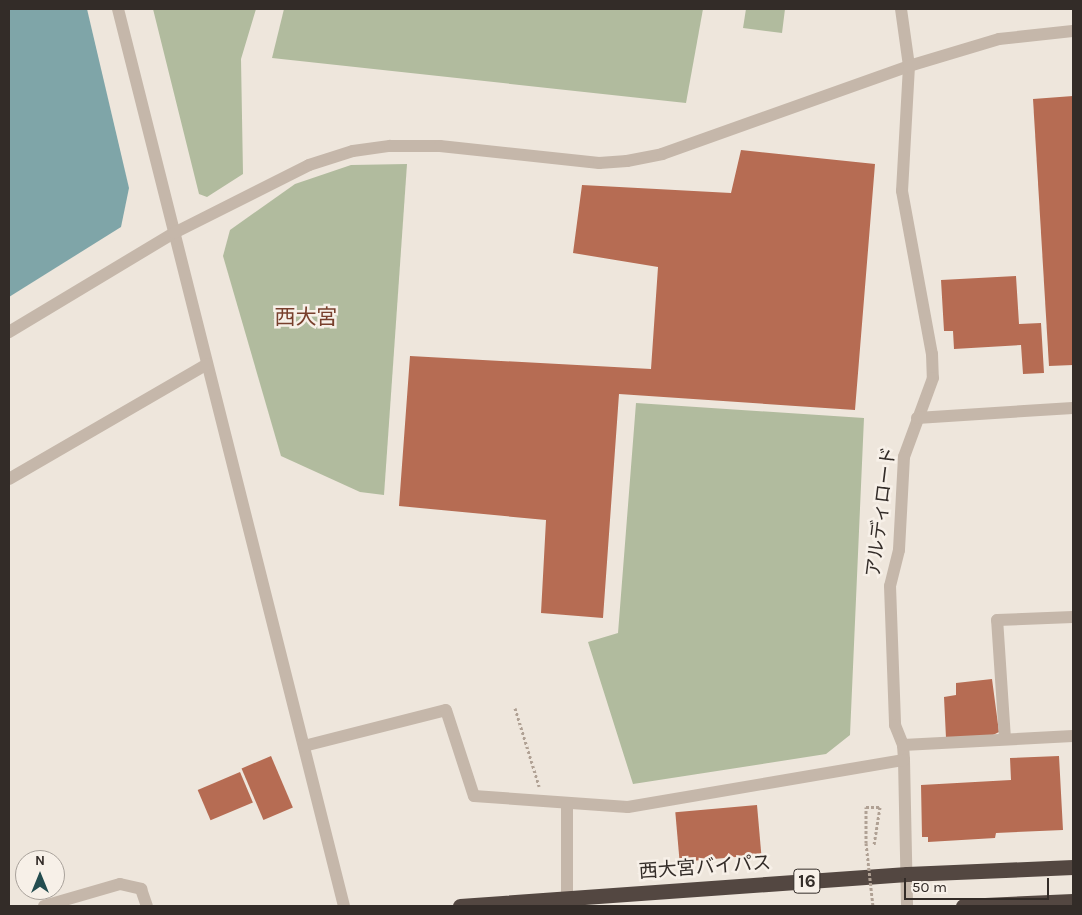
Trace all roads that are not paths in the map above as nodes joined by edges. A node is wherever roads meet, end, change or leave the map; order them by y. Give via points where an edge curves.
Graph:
1 (118, 9) edge
2 (902, 9) edge
3 (1073, 31) edge
4 (909, 66) junction
5 (174, 233) junction
6 (9, 332) edge
7 (207, 364) junction
8 (1073, 408) edge
9 (917, 418) junction
10 (9, 479) edge
11 (1073, 617) edge
12 (1073, 736) edge
13 (1005, 740) junction
14 (903, 745) junction
15 (304, 746) junction
16 (904, 760) junction
17 (567, 803) junction
18 (1073, 867) edge
19 (907, 874) junction
20 (567, 898) junction
21 (1073, 900) edge
22 (44, 906) edge
23 (147, 906) edge
24 (344, 906) edge
25 (460, 906) edge
26 (907, 906) edge
27 (963, 906) edge

1 - 5 street
2 - 4 street, アルディロード
3 - 4 street via 999,39
4 - 5 street via 662,154 627,161 599,163 440,146 390,146 353,151 310,165
4 - 9 street, アルディロード via 902,191 932,354 933,378
5 - 6 street
5 - 7 street
7 - 10 street
7 - 15 street
8 - 9 street
9 - 14 street, アルディロード via 904,457 899,550 890,586 895,725
11 - 13 street via 997,620
12 - 13 street
13 - 14 street
14 - 16 street, アルディロード
15 - 17 street via 446,710 474,796
15 - 24 street
16 - 17 street via 628,806
16 - 19 street, アルディロード
17 - 20 street
18 - 19 highway, 西大宮バイパス / 16
19 - 20 highway, 西大宮バイパス / 16
19 - 26 street, アルディロード
20 - 25 highway, 西大宮バイパス / 16
21 - 27 highway
22 - 23 street via 120,884 141,889

